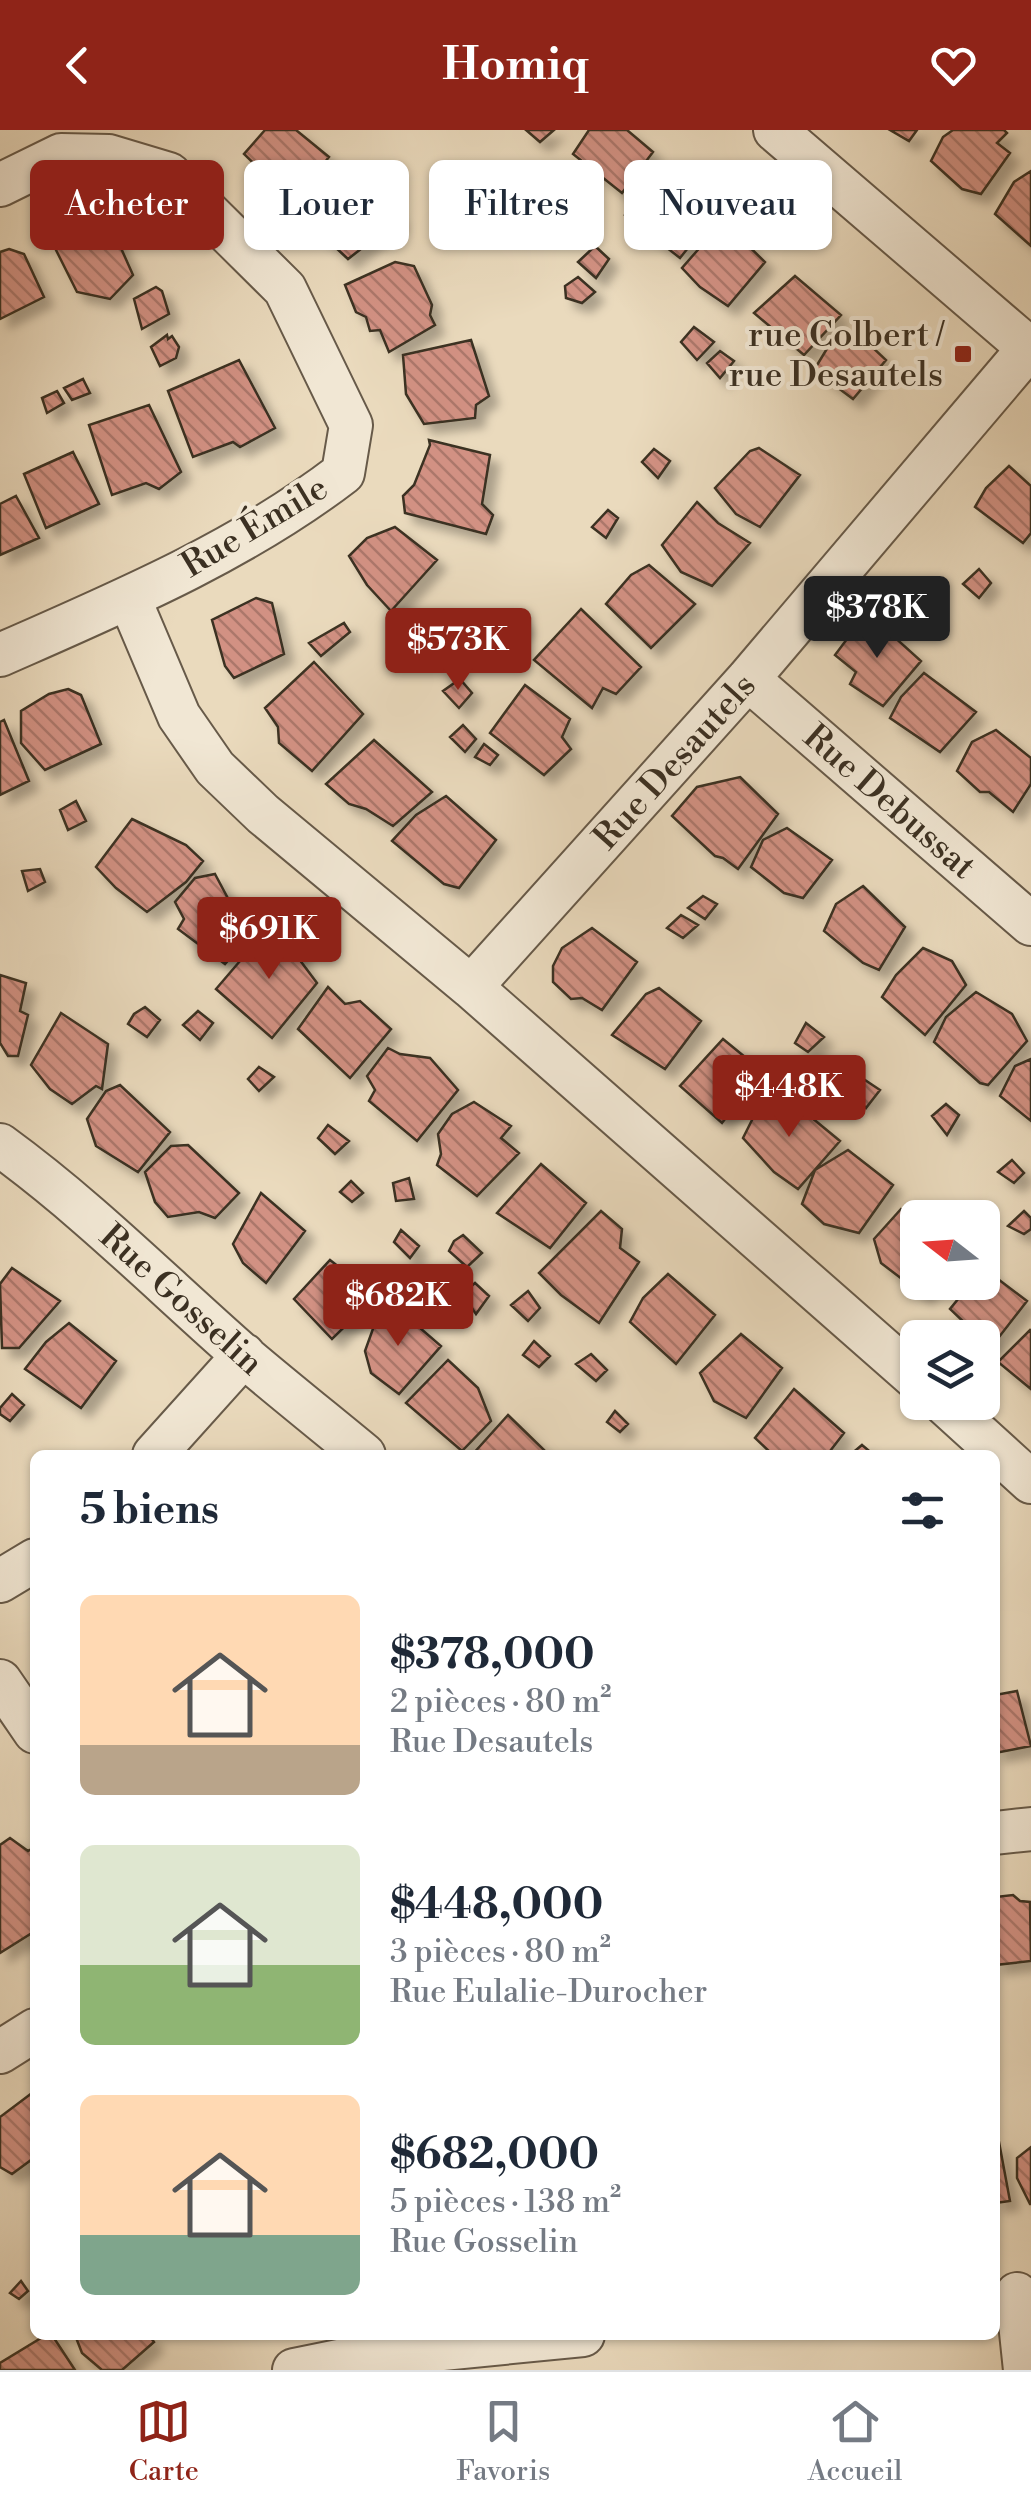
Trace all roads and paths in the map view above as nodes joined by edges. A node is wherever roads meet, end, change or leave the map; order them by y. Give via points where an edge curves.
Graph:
1 (775, 130) edge
2 (0, 185) edge
3 (1030, 349) edge
4 (129, 598) junction
5 (0, 656) edge
6 (748, 679) junction
7 (1031, 924) edge
8 (471, 987) junction
9 (0, 1145) edge
10 (244, 1355) junction
11 (900, 1364) edge
12 (963, 1420) edge
13 (158, 1450) edge
14 (358, 1450) edge
15 (996, 1450) edge
16 (1000, 1454) edge
17 (1031, 1482) edge
18 (30, 1563) edge
19 (0, 1581) edge
20 (0, 1681) edge
21 (30, 1725) edge
22 (1031, 1829) edge
23 (1000, 1832) edge
24 (30, 2033) edge
25 (0, 2052) edge
26 (1014, 2294) edge
27 (533, 2340) edge
28 (294, 2370) edge
29 (1025, 2370) edge

1 - 3 street
2 - 4 street, Rue Émile via 62,155 109,156 169,174 286,288 351,425 343,473 304,503
3 - 6 street, Rue Desautels
4 - 5 street, Rue Émile
4 - 8 street via 179,716 215,768
6 - 7 street, Rue Debussat
6 - 8 street, Rue Desautels
8 - 11 street
9 - 10 street, Rue Gosselin
10 - 13 street
10 - 14 street, Rue Gosselin
12 - 15 street
16 - 17 street
18 - 19 street
20 - 21 street
22 - 23 street
24 - 25 street
26 - 29 street
27 - 28 street

